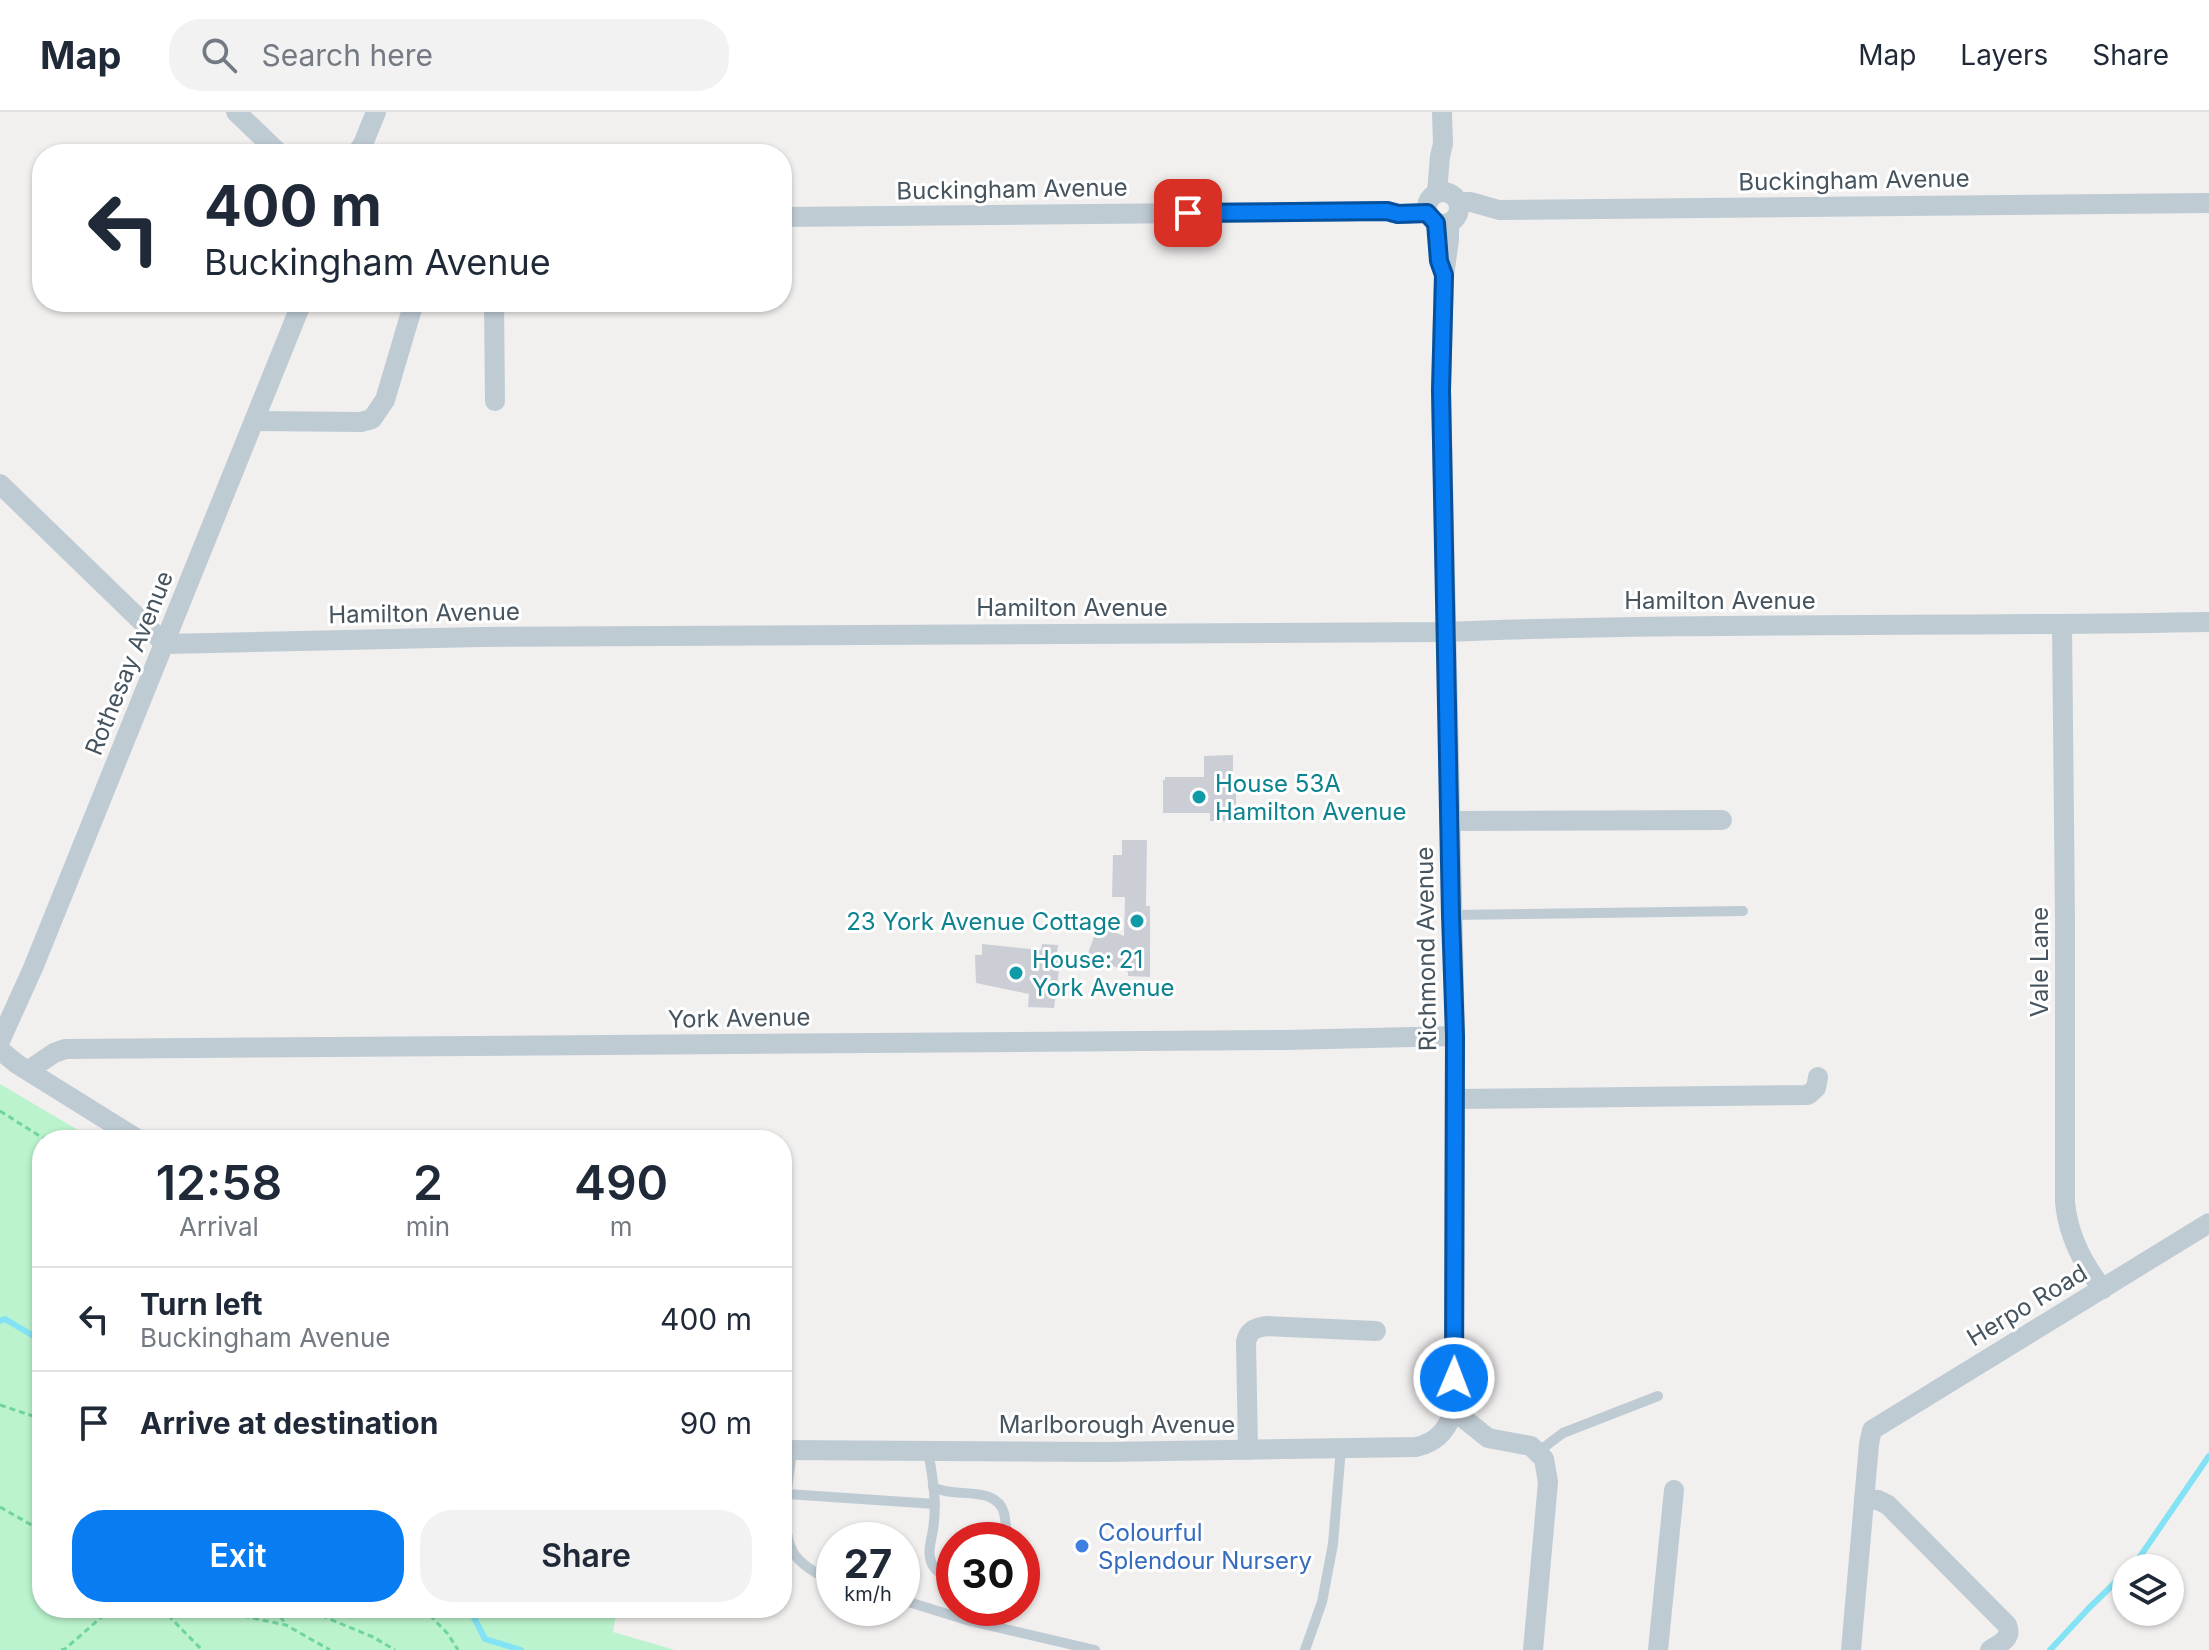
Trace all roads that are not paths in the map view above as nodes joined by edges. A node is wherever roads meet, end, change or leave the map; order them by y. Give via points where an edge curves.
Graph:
1 (236, 112) edge
2 (376, 112) edge
3 (1442, 112) edge
4 (270, 144) edge
5 (363, 144) edge
6 (2209, 203) edge
7 (1442, 208) junction
8 (792, 217) edge
9 (298, 312) edge
10 (411, 312) edge
11 (494, 312) edge
12 (495, 401) dead end
13 (254, 421) junction
14 (0, 484) edge
15 (2209, 622) edge
16 (2062, 625) junction
17 (1445, 632) junction
18 (165, 644) junction
19 (1722, 820) dead end
20 (1449, 821) junction
21 (1743, 911) dead end
22 (1451, 915) junction
23 (1455, 1036) junction
24 (0, 1041) edge
25 (0, 1050) edge
26 (29, 1070) junction
27 (1818, 1077) dead end
28 (1455, 1099) junction
29 (123, 1130) edge
30 (2209, 1223) edge
31 (2103, 1289) junction
32 (1376, 1331) dead end
33 (1658, 1396) dead end
34 (1449, 1420) junction
35 (1341, 1448) junction
36 (792, 1450) edge
37 (1248, 1450) junction
38 (928, 1451) junction
39 (1539, 1451) junction
40 (933, 1487) junction
41 (1674, 1490) dead end
42 (792, 1494) edge
43 (1864, 1499) junction
44 (935, 1504) junction
45 (1005, 1522) edge
46 (792, 1550) edge
47 (936, 1570) edge
48 (816, 1572) edge
49 (920, 1605) edge
50 (1095, 1650) edge
51 (1305, 1650) edge
52 (1533, 1650) edge
53 (1658, 1650) edge
54 (1851, 1650) edge
55 (1990, 1650) edge

1 - 4 street
2 - 5 street
3 - 7 street, Richmond Avenue
6 - 7 street, Buckingham Avenue via 1499,210 1471,202
7 - 8 street, Buckingham Avenue
7 - 17 street, Richmond Avenue via 1449,240 1441,390
9 - 13 street, Rothesay Avenue
10 - 13 street via 385,400 372,419
11 - 12 street
13 - 18 street, Rothesay Avenue
14 - 18 street
15 - 16 street, Hamilton Avenue
16 - 17 street, Hamilton Avenue via 1594,626
16 - 31 street, Vale Lane via 2065,1202 2079,1253
17 - 18 street, Hamilton Avenue via 481,637
17 - 20 street, Richmond Avenue
18 - 24 street, Rothesay Avenue
19 - 20 street
20 - 22 street, Richmond Avenue
21 - 22 lane
22 - 23 street, Richmond Avenue
23 - 26 street, York Avenue via 65,1049
23 - 28 street, Richmond Avenue
25 - 26 street
26 - 29 street
27 - 28 street via 1808,1095
28 - 34 street, Richmond Avenue
30 - 31 street, Herpo Road
31 - 43 street, Herpo Road via 1872,1430
32 - 37 street via 1267,1326 1251,1332 1246,1342
33 - 39 lane via 1563,1433
34 - 35 street, Marlborough Avenue via 1430,1443 1416,1447
34 - 39 street via 1488,1438
35 - 37 street, Marlborough Avenue
35 - 51 lane via 1333,1544 1322,1602
36 - 38 street, Marlborough Avenue
37 - 38 street, Marlborough Avenue
38 - 40 lane
39 - 52 street via 1548,1482
40 - 44 lane
40 - 45 lane via 993,1498
41 - 53 street
42 - 44 lane
43 - 54 street
43 - 55 street via 1888,1505 2007,1625 2007,1637
44 - 47 lane via 929,1546
46 - 48 lane
49 - 50 lane

